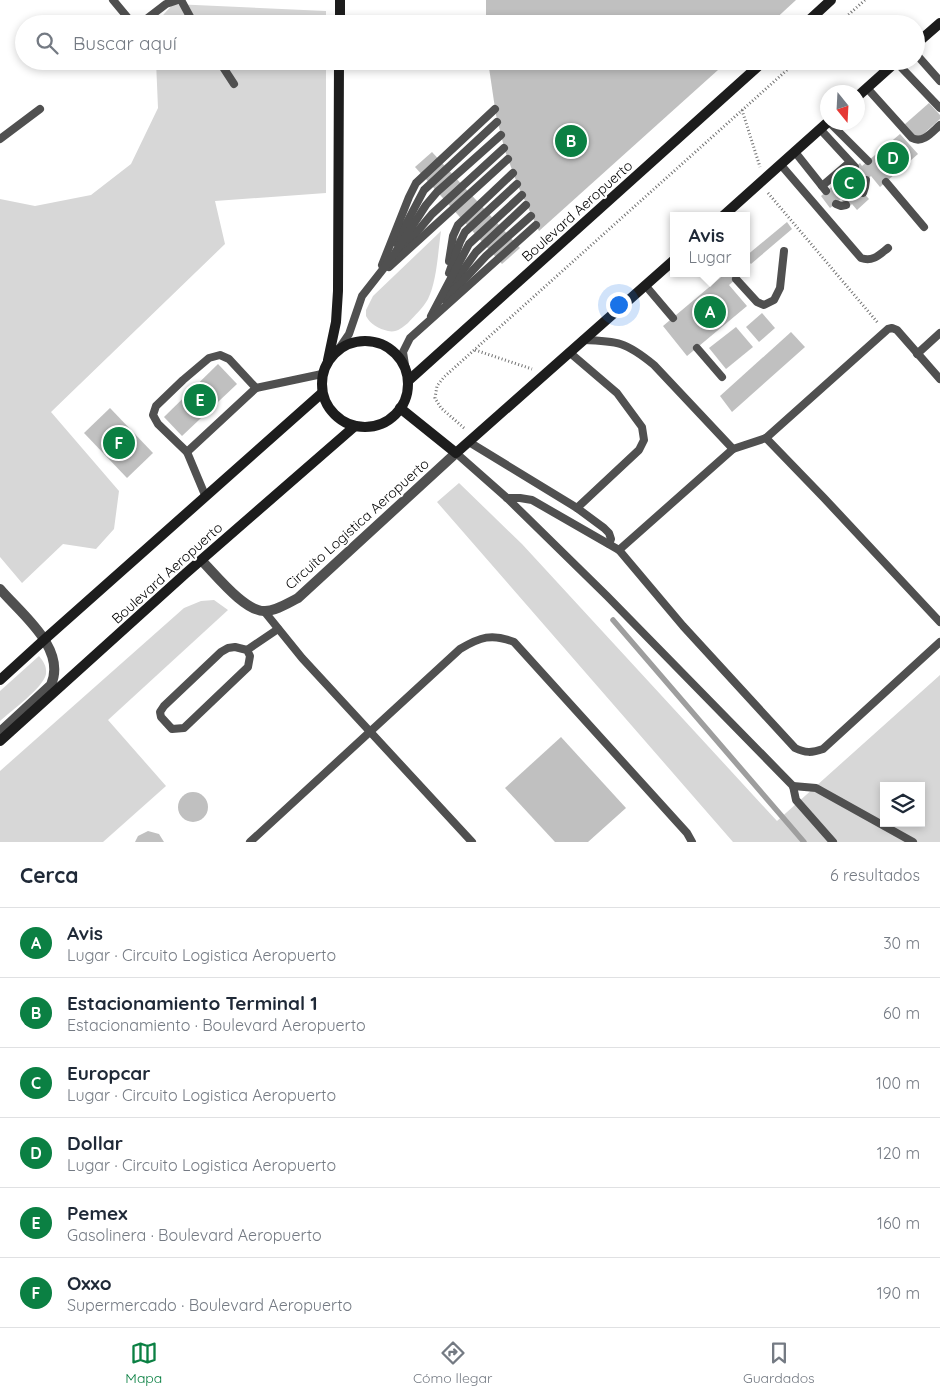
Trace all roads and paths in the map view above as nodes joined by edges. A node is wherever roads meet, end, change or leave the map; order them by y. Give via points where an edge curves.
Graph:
1 (113, 0) edge
2 (180, 0) edge
3 (340, 0) edge
4 (832, 0) edge
5 (865, 0) edge
6 (126, 15) edge
7 (152, 15) edge
8 (189, 15) edge
9 (340, 15) edge
10 (815, 15) edge
11 (848, 15) edge
12 (940, 24) edge
13 (925, 36) edge
14 (925, 64) edge
15 (225, 70) edge
16 (339, 70) edge
17 (754, 70) edge
18 (787, 70) edge
19 (887, 70) edge
20 (904, 70) edge
21 (940, 81) edge
22 (234, 84) dead end
23 (867, 88) joint
24 (940, 108) edge
25 (40, 109) dead end
26 (495, 109) dead end
27 (742, 110) junction
28 (498, 122) dead end
29 (940, 125) edge
30 (820, 130) edge
31 (829, 130) edge
32 (832, 130) edge
33 (501, 135) dead end
34 (0, 140) edge
35 (504, 148) dead end
36 (795, 152) junction
37 (508, 159) dead end
38 (868, 161) dead end
39 (781, 165) junction
40 (761, 171) dead end
41 (513, 173) dead end
42 (866, 180) dead end
43 (886, 182) dead end
44 (517, 184) dead end
45 (862, 192) dead end
46 (522, 195) dead end
47 (836, 204) dead end
48 (846, 205) dead end
49 (526, 206) dead end
50 (728, 212) edge
51 (531, 216) dead end
52 (536, 225) dead end
53 (924, 227) dead end
54 (888, 248) dead end
55 (784, 251) dead end
56 (670, 263) edge
57 (736, 278) dead end
58 (372, 282) junction
59 (446, 283) junction
60 (645, 285) junction
61 (440, 299) junction
62 (431, 316) junction
63 (673, 318) dead end
64 (418, 330) junction
65 (940, 333) edge
66 (583, 340) junction
67 (697, 348) dead end
68 (338, 350) junction
69 (475, 350) junction
70 (569, 352) junction
71 (917, 354) junction
72 (328, 360) junction
73 (537, 371) dead end
74 (322, 374) junction
75 (407, 376) junction
76 (722, 377) dead end
77 (940, 379) edge
78 (256, 388) junction
79 (322, 393) junction
80 (400, 408) junction
81 (354, 426) junction
82 (469, 437) junction
83 (766, 438) junction
84 (733, 449) junction
85 (187, 452) junction
86 (456, 453) junction
87 (205, 495) junction
88 (507, 498) junction
89 (577, 508) junction
90 (609, 544) junction
91 (618, 550) junction
92 (202, 561) junction
93 (0, 589) edge
94 (264, 611) junction
95 (940, 622) edge
96 (278, 629) junction
97 (44, 639) junction
98 (940, 642) edge
99 (247, 650) junction
100 (5, 672) edge
101 (0, 680) edge
102 (0, 732) edge
103 (370, 732) junction
104 (0, 741) edge
105 (793, 786) junction
106 (250, 842) edge
107 (472, 842) edge
108 (692, 842) edge
109 (833, 842) edge
110 (914, 842) edge

1 - 6 lane
2 - 7 lane via 166,4
2 - 8 lane
3 - 9 street
4 - 10 street
5 - 11 path
12 - 13 street
14 - 21 lane
15 - 22 lane
16 - 72 street via 338,291
17 - 75 street, Boulevard Aeropuerto
18 - 27 path
19 - 23 street
20 - 24 lane
23 - 29 lane via 917,141 922,141
25 - 34 lane
26 - 58 lane via 416,183 383,264
27 - 40 path
27 - 69 path
28 - 58 lane via 424,190
30 - 36 street
31 - 36 lane via 852,164 824,189
32 - 38 lane
33 - 58 lane via 437,192
35 - 58 lane via 432,214
36 - 39 street
37 - 58 lane
39 - 50 street
39 - 54 lane via 861,258 875,259
41 - 59 lane via 458,225 453,236
42 - 45 lane
43 - 53 lane
44 - 59 lane via 465,232
46 - 61 lane via 469,244
47 - 48 lane
49 - 62 lane via 476,252
51 - 62 lane via 486,256
52 - 64 lane
55 - 57 lane via 780,288 774,300 764,304 757,302
56 - 60 street, Circuito Logistica Aeropuerto
58 - 68 lane via 362,296 349,334
59 - 61 lane
60 - 63 lane
60 - 66 street, Circuito Logistica Aeropuerto
61 - 62 lane
62 - 64 lane
64 - 75 lane via 403,352
65 - 71 lane
66 - 70 street, Circuito Logistica Aeropuerto
66 - 84 lane via 615,341 642,354
67 - 76 lane
68 - 72 street
68 - 75 street via 363,340 377,342 395,353 402,361
69 - 73 path
69 - 82 path via 444,377 437,386 435,398
70 - 82 street, Circuito Logistica Aeropuerto
70 - 89 lane via 617,393 642,427 644,440 639,450
71 - 77 lane
71 - 83 lane via 897,330 885,331
72 - 74 street
74 - 78 lane
74 - 79 street
75 - 80 street via 406,395
78 - 85 lane
78 - 85 lane via 229,359 220,355 209,358 182,380 156,406 153,415
79 - 81 street via 334,414
79 - 87 street
80 - 81 street via 392,418 380,424
80 - 86 street
81 - 92 street, Boulevard Aeropuerto
82 - 86 street, Circuito Logistica Aeropuerto
82 - 89 lane
83 - 84 lane
83 - 95 lane
84 - 91 lane
85 - 87 lane
86 - 88 lane
86 - 94 street, Circuito Logistica Aeropuerto via 298,598
87 - 97 street
88 - 90 lane via 532,500
88 - 105 lane
89 - 90 lane via 604,528 611,538
90 - 91 lane
91 - 98 lane via 712,658 801,751 823,749
92 - 94 street via 244,604
92 - 104 street, Boulevard Aeropuerto
93 - 97 street
94 - 96 lane
96 - 99 lane
96 - 103 lane
97 - 100 street
97 - 102 street via 51,650 55,676 51,684
99 - 99 lane via 250,656 248,667 234,681 184,728 168,726 160,714 164,706 221,652 235,647
100 - 101 street
103 - 106 lane
103 - 107 lane
103 - 108 lane via 460,649 475,639 502,637 514,642
105 - 109 lane via 796,800
105 - 110 lane via 816,788

